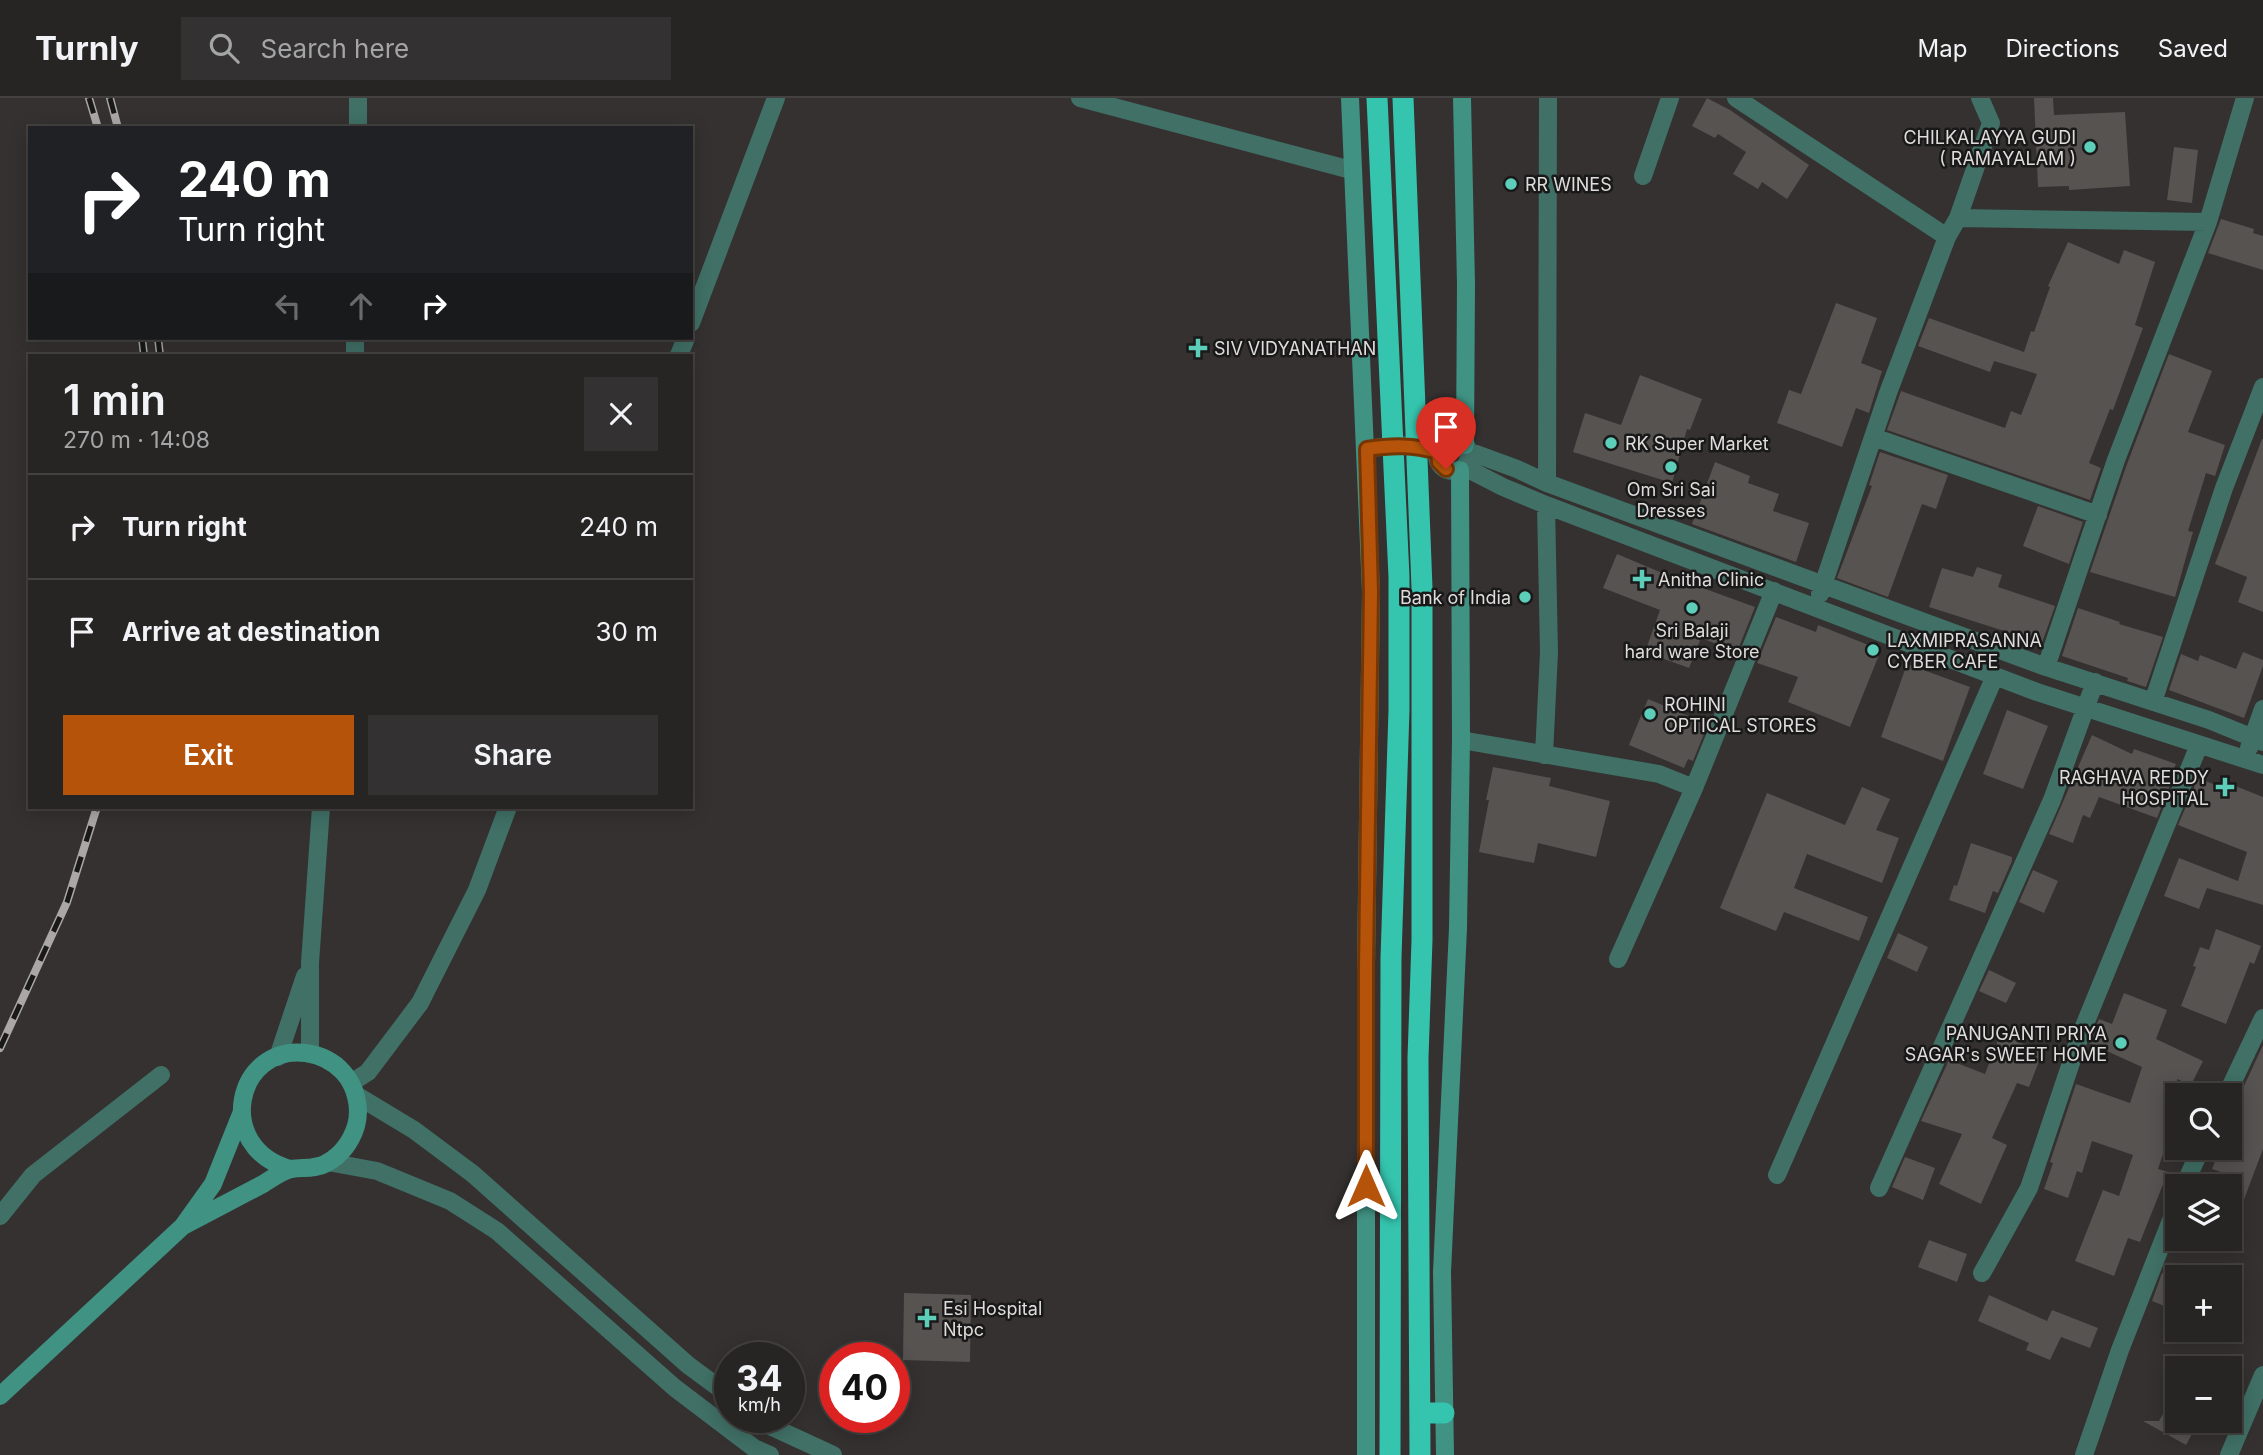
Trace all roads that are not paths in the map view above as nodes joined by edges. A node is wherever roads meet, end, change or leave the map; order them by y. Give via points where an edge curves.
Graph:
1 (358, 98) edge
2 (776, 98) edge
3 (1080, 98) edge
4 (1350, 98) edge
5 (1377, 98) edge
6 (1403, 98) edge
7 (1462, 98) edge
8 (1548, 98) edge
9 (1670, 98) edge
10 (1736, 98) edge
11 (1980, 98) edge
12 (2245, 98) edge
13 (358, 126) edge
14 (1351, 170) junction
15 (1643, 176) dead end
16 (1958, 218) junction
17 (2208, 222) junction
18 (1947, 237) junction
19 (693, 318) edge
20 (2263, 387) edge
21 (1872, 437) junction
22 (1392, 445) junction
23 (1416, 446) junction
24 (1367, 449) junction
25 (1438, 452) junction
26 (1464, 458) junction
27 (1547, 483) junction
28 (1546, 505) junction
29 (2098, 515) junction
30 (1824, 584) junction
31 (1774, 591) junction
32 (1814, 606) junction
33 (2046, 667) junction
34 (1995, 676) junction
35 (2095, 682) junction
36 (2153, 702) junction
37 (2086, 708) junction
38 (2263, 709) edge
39 (1461, 740) junction
40 (2258, 740) edge
41 (2199, 745) junction
42 (1544, 755) junction
43 (2254, 762) edge
44 (1694, 788) junction
45 (321, 809) edge
46 (507, 809) edge
47 (1618, 959) dead end
48 (310, 963) junction
49 (2263, 1018) edge
50 (310, 1054) junction
51 (278, 1057) junction
52 (161, 1075) dead end
53 (2232, 1083) edge
54 (354, 1089) junction
55 (241, 1114) junction
56 (328, 1162) junction
57 (290, 1169) junction
58 (1777, 1175) dead end
59 (1879, 1188) dead end
60 (0, 1216) edge
61 (183, 1226) junction
62 (2165, 1236) edge
63 (1982, 1273) dead end
64 (2263, 1375) edge
65 (714, 1384) edge
66 (0, 1396) edge
67 (1420, 1413) junction
68 (1444, 1413) junction
69 (785, 1433) edge
70 (769, 1455) edge
71 (833, 1455) edge
72 (1366, 1455) edge
73 (1390, 1455) edge
74 (1420, 1455) edge
75 (1445, 1455) edge
76 (2084, 1455) edge
77 (2229, 1455) edge

1 - 13 street
2 - 19 street
3 - 14 street
4 - 14 street
5 - 22 highway
6 - 23 highway
7 - 26 street
8 - 27 street
9 - 15 street
10 - 18 street
11 - 16 street via 1991,123
12 - 17 street
14 - 24 street
16 - 17 street
16 - 18 street
17 - 29 street
18 - 21 street
20 - 36 street via 2224,488
21 - 29 street
21 - 30 street
22 - 23 street
22 - 24 street
22 - 73 highway via 1399,577 1391,958
23 - 25 street
23 - 67 highway via 1423,803 1418,1058
24 - 72 street via 1371,592
25 - 26 street via 1451,439
25 - 26 street via 1442,466 1450,471
26 - 27 street via 1517,469
26 - 28 street via 1503,488
26 - 39 street
27 - 30 street
28 - 31 street
28 - 42 street via 1549,652
29 - 33 street
30 - 32 street
30 - 33 street
31 - 32 street
31 - 44 street
32 - 34 street
33 - 35 street
34 - 37 street
34 - 58 street
35 - 36 street
35 - 37 street
36 - 40 street
37 - 41 street
37 - 59 street via 2052,800
38 - 40 street
39 - 42 street
39 - 68 street via 1458,928 1442,1272
40 - 43 street
41 - 43 street
41 - 63 street via 2080,1036 2029,1188
42 - 44 street via 1658,774
44 - 47 street
45 - 48 street
46 - 54 street via 477,890 421,1003
48 - 50 street
48 - 51 street
49 - 53 street
50 - 51 street
50 - 54 street via 334,1064
51 - 55 street via 252,1077
52 - 60 street via 33,1175
54 - 56 street via 358,1108 354,1134
54 - 65 street via 472,1174
55 - 57 street via 256,1150
55 - 61 street via 213,1184
56 - 57 street
56 - 70 street via 377,1171 450,1201 497,1231 675,1388
57 - 61 street
61 - 66 street
62 - 76 street
64 - 77 street
67 - 68 highway
67 - 74 highway
68 - 75 street
69 - 71 street

